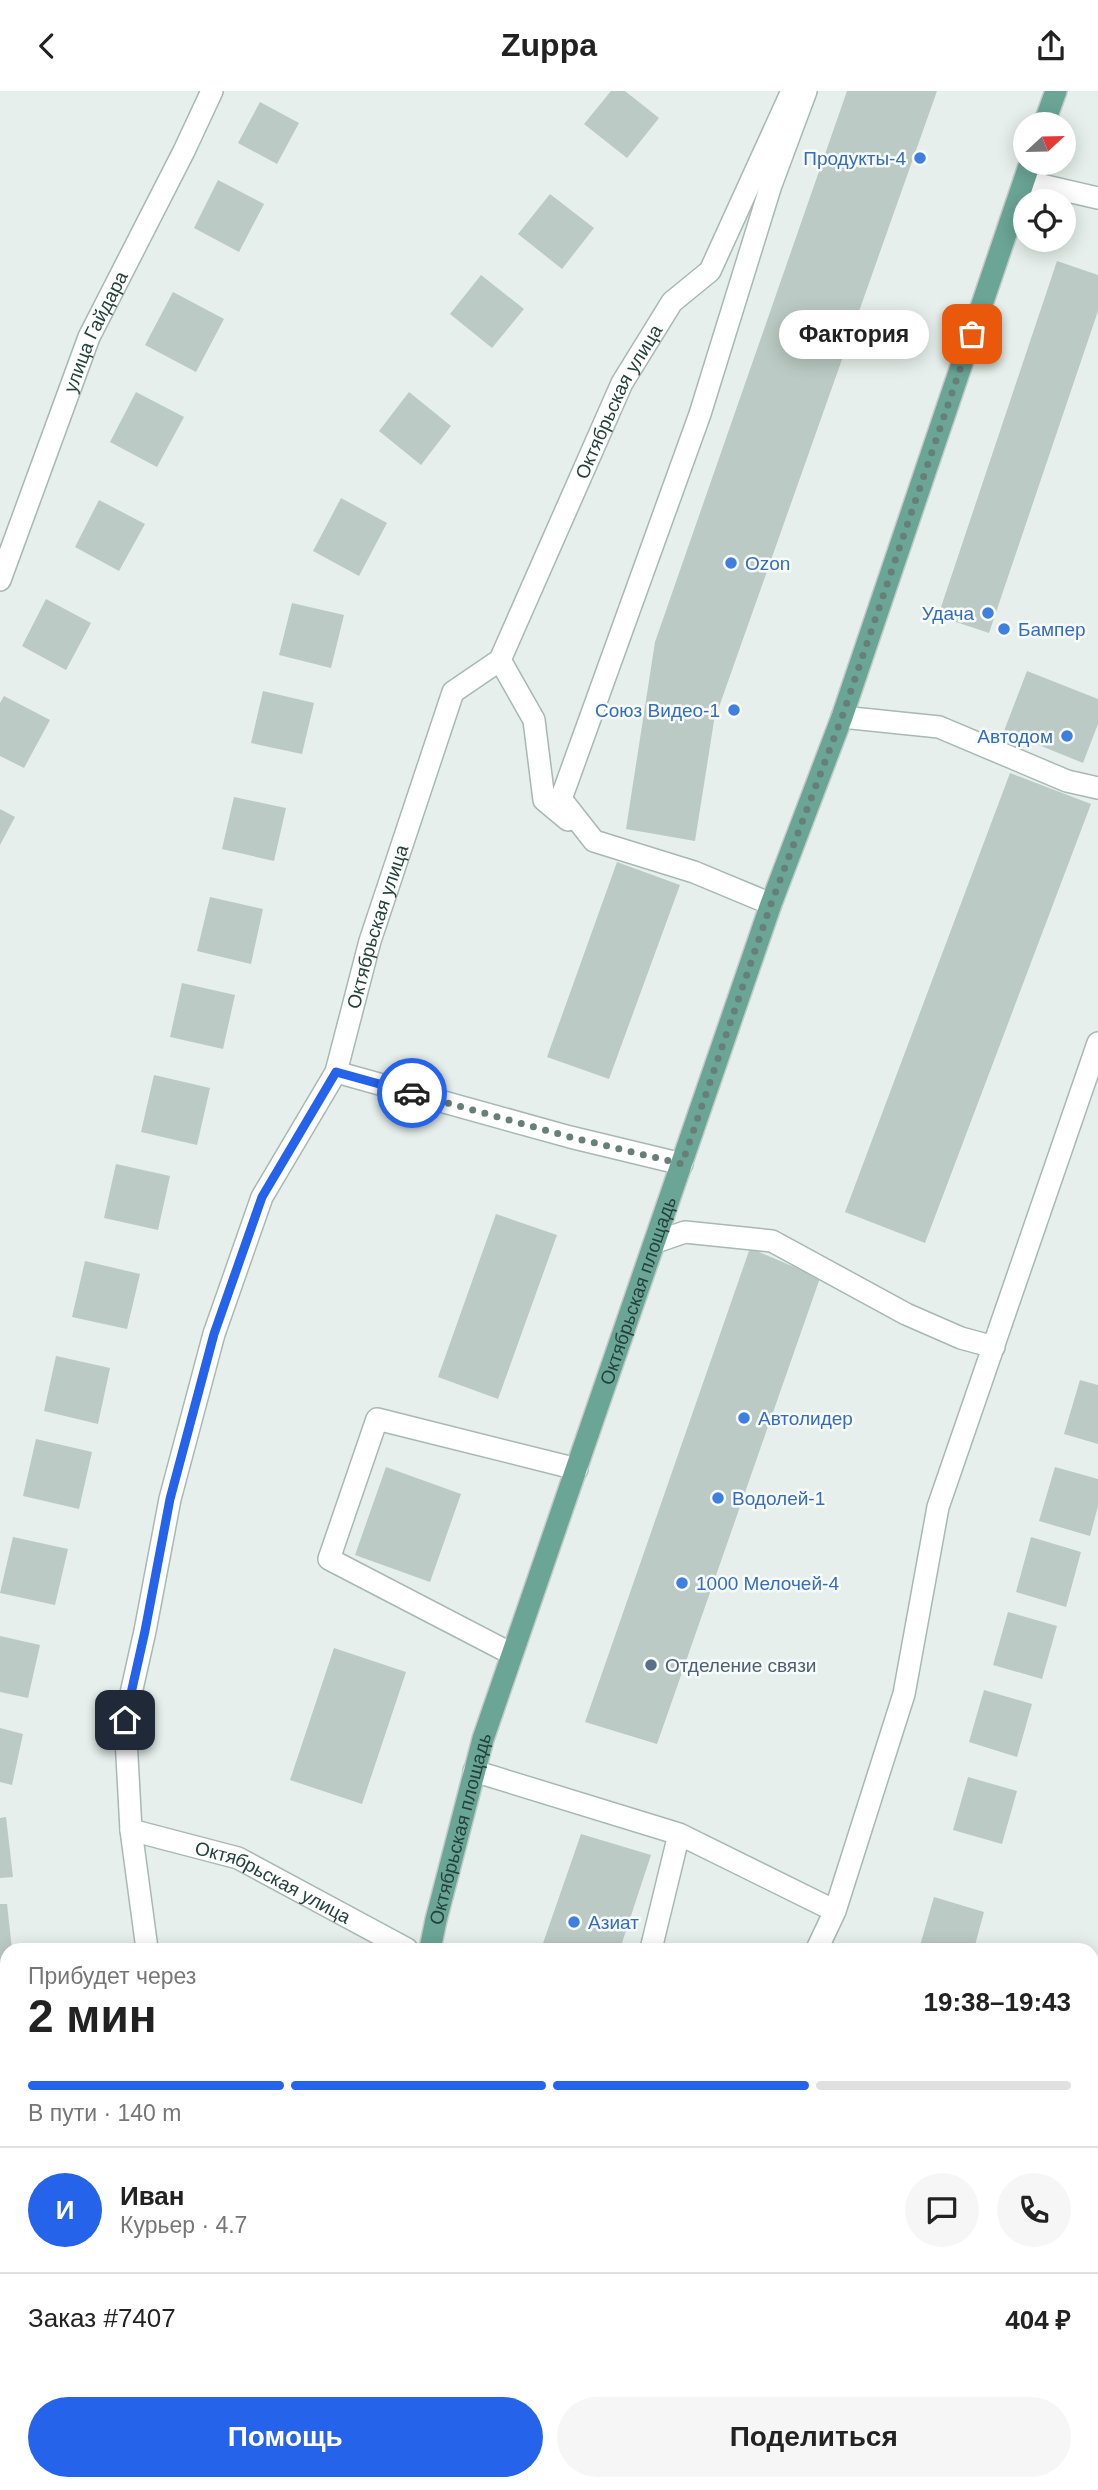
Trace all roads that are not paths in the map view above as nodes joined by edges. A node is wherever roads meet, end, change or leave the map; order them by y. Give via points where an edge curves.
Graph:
1 (212, 91) edge
2 (792, 91) edge
3 (806, 91) edge
4 (1056, 91) edge
5 (1048, 112) edge
6 (1026, 175) edge
7 (1035, 175) edge
8 (1098, 198) edge
9 (0, 580) edge
10 (500, 660) junction
11 (842, 717) junction
12 (1098, 788) edge
13 (594, 841) junction
14 (771, 904) junction
15 (1098, 1043) edge
16 (336, 1072) junction
17 (682, 1164) junction
18 (656, 1242) junction
19 (994, 1347) junction
20 (577, 1469) junction
21 (512, 1654) junction
22 (474, 1772) junction
23 (131, 1830) junction
24 (679, 1834) junction
25 (835, 1911) junction
26 (146, 1943) edge
27 (396, 1943) edge
28 (431, 1943) edge
29 (652, 1943) edge
30 (820, 1943) edge

1 - 9 street, улица Гайдара via 89,337
2 - 10 street, Октябрьская улица via 710,271 672,302 622,383
3 - 13 street via 771,185 700,414 561,799
4 - 5 main road
6 - 11 main road, Октябрьская площадь
7 - 8 street
10 - 13 street via 534,720 544,800
10 - 16 street, Октябрьская улица via 453,692 370,941
11 - 12 street via 939,727 1067,782
11 - 14 main road, Октябрьская площадь
13 - 14 street via 694,872
14 - 17 main road, Октябрьская площадь
15 - 19 street
16 - 17 street
16 - 23 street, Октябрьская улица via 262,1197 214,1334 177,1473 125,1720
17 - 18 main road, Октябрьская площадь
18 - 19 street via 685,1232 772,1241 906,1314
18 - 20 main road, Октябрьская площадь
19 - 25 street via 938,1507 904,1694
20 - 21 main road, Октябрьская площадь
20 - 21 street via 377,1419 329,1559
21 - 22 main road, Октябрьская площадь
22 - 24 street
22 - 28 main road, Октябрьская площадь
23 - 26 street, Октябрьская улица
23 - 27 street, Октябрьская улица via 238,1858
24 - 25 street
24 - 29 street
25 - 30 street

